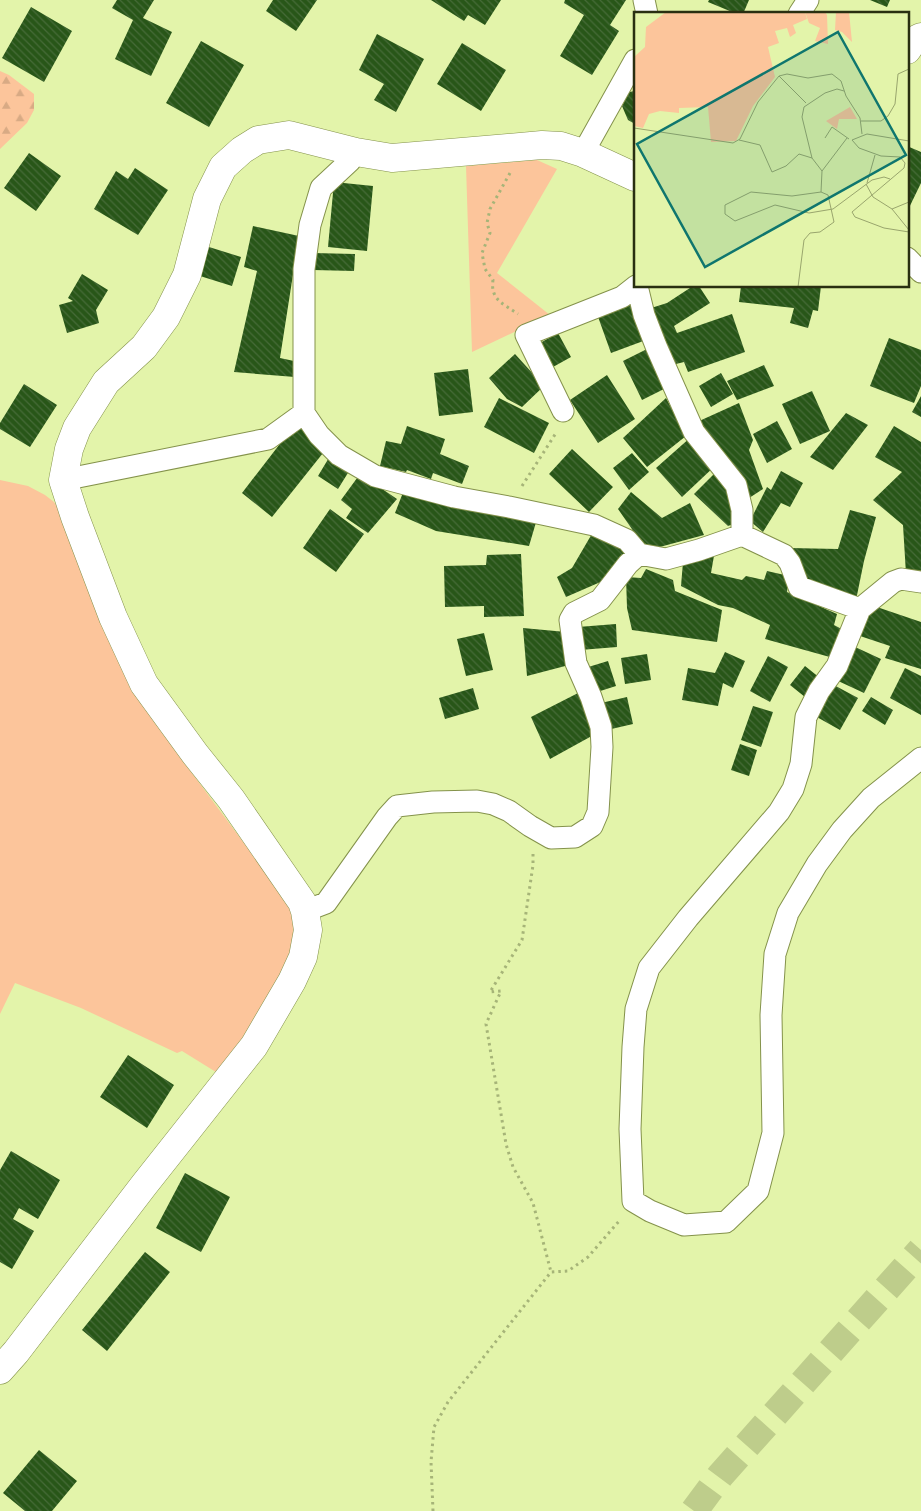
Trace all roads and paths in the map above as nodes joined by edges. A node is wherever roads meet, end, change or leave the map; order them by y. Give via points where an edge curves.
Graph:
1 (808, 0) edge
2 (800, 12) edge
3 (921, 37) edge
4 (908, 48) edge
5 (634, 62) edge
6 (356, 152) junction
7 (583, 153) junction
8 (512, 171) dead end
9 (634, 177) edge
10 (908, 259) edge
11 (921, 272) edge
12 (634, 288) edge
13 (637, 288) edge
14 (536, 330) junction
15 (563, 410) joint
16 (304, 413) junction
17 (63, 480) junction
18 (509, 507) junction
19 (742, 534) junction
20 (639, 554) junction
21 (921, 582) edge
22 (860, 609) junction
23 (921, 758) edge
24 (530, 826) junction
25 (305, 911) junction
26 (634, 1201) junction
27 (551, 1272) junction
28 (0, 1370) edge
29 (434, 1511) edge

1 - 2 street
3 - 4 street
5 - 7 street
6 - 7 street via 392,158 542,145 561,146
6 - 16 street via 321,188 310,224 304,269
6 - 17 street via 289,135 258,140 223,167 207,199 187,275 166,318 144,347 106,382 77,428
7 - 9 street
8 - 14 path via 490,209 487,223 490,233 482,253 496,299
10 - 11 street
12 - 14 street via 622,297
13 - 19 street via 656,346 694,432 736,485 742,510
14 - 15 street via 526,335
15 - 18 path via 556,434
16 - 17 street via 268,439
16 - 18 street via 319,435 339,455 375,476 454,497
17 - 25 street via 113,617 144,684 230,799 302,902
18 - 20 street via 594,526 627,540
19 - 20 street via 666,559
19 - 22 street via 784,555 799,587
20 - 24 street via 600,600 574,613 570,620 576,663 601,726 598,812 592,826 575,837 551,838
21 - 22 street via 901,579 893,582
22 - 26 street via 837,666 806,717 801,764 793,789 779,812 650,968 636,1009 634,1038 630,1129
23 - 26 street via 871,798 842,830 816,864 788,913 774,954 772,1133 758,1191 726,1222 684,1225 650,1212
24 - 25 street via 509,811 476,801 397,806 326,903
24 - 27 path via 534,865 522,940 490,992 502,991 486,1024 506,1144 513,1168 533,1203
25 - 28 street via 308,930 303,957 254,1046
26 - 27 path via 588,1257 568,1271
27 - 29 path via 448,1402 434,1427 431,1462

